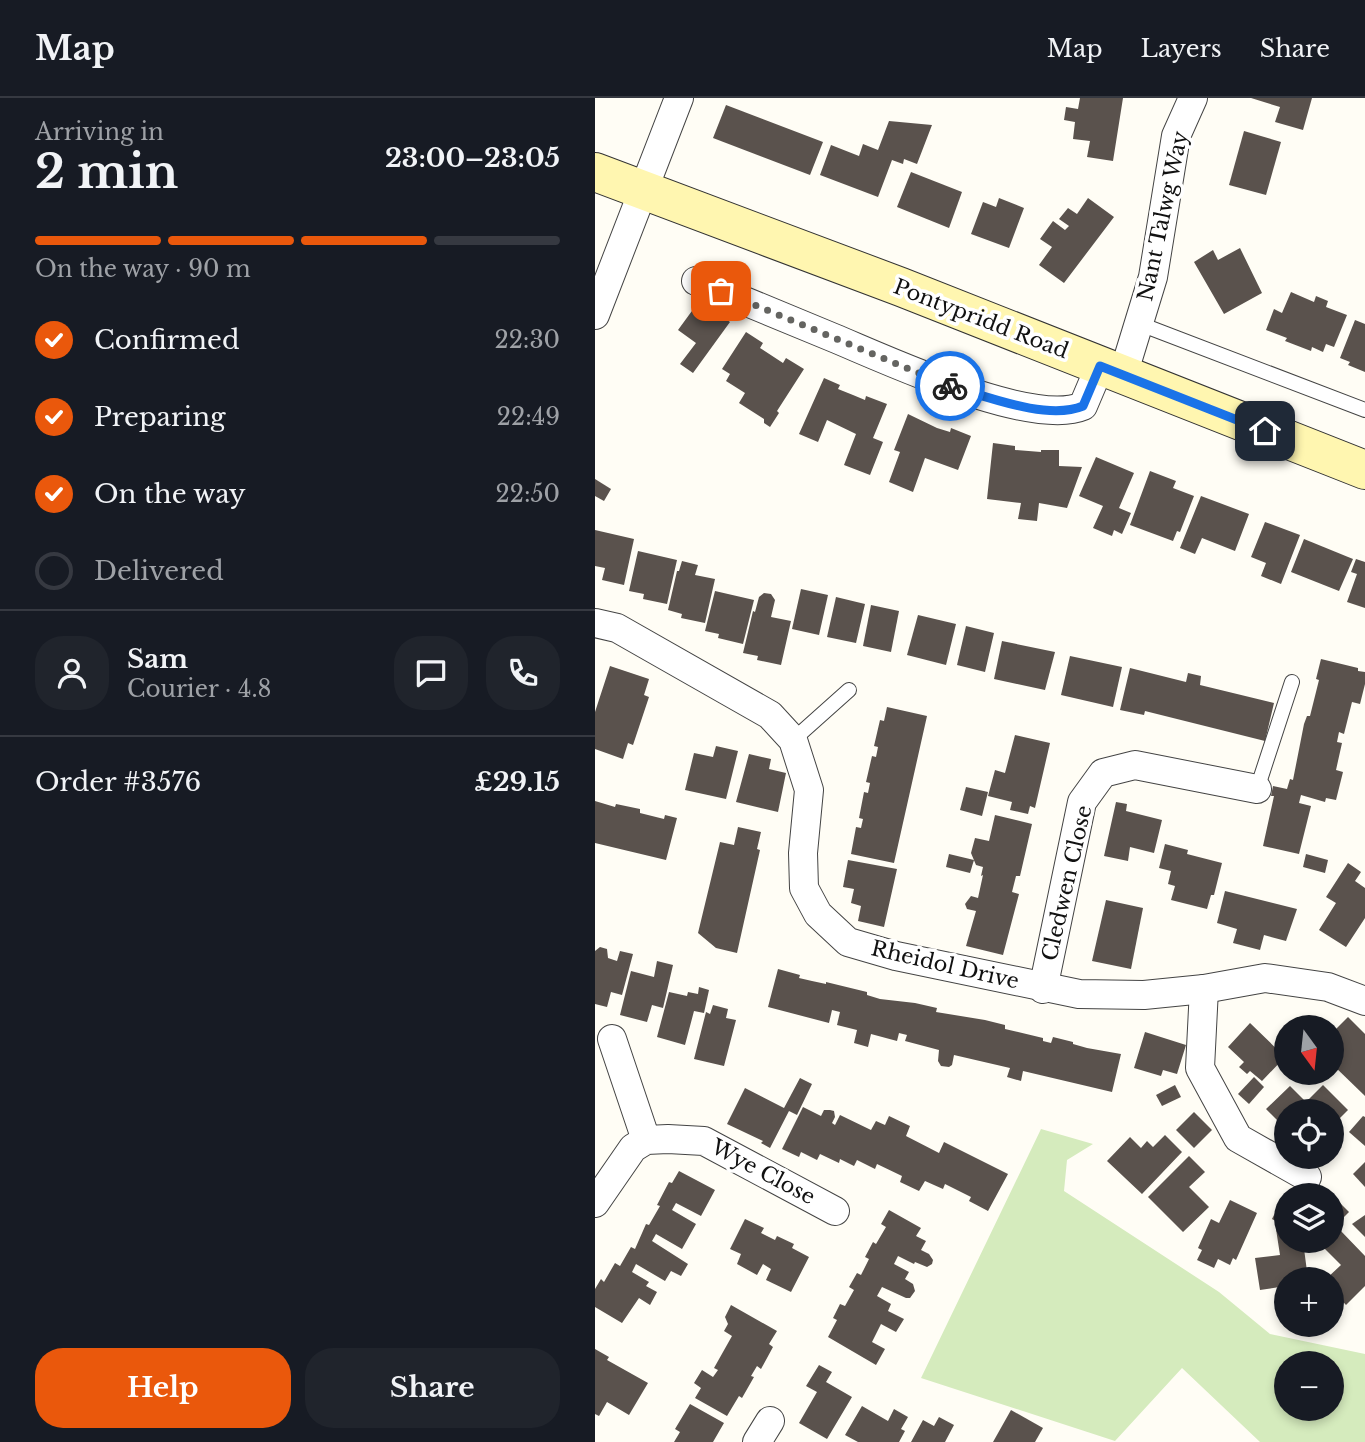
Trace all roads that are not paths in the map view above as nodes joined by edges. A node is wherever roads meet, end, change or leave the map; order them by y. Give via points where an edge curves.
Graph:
1 (679, 98) edge
2 (1193, 98) edge
3 (595, 172) edge
4 (643, 190) junction
5 (696, 281) dead end
6 (595, 315) edge
7 (1140, 324) junction
8 (1111, 370) junction
9 (1365, 410) edge
10 (1365, 470) edge
11 (595, 623) edge
12 (1292, 682) dead end
13 (849, 690) dead end
14 (793, 740) junction
15 (1257, 789) joint
16 (1043, 989) junction
17 (1204, 989) junction
18 (1365, 1001) edge
19 (612, 1039) dead end
20 (646, 1140) junction
21 (1307, 1177) dead end
22 (595, 1203) edge
23 (835, 1210) dead end

1 - 4 street
2 - 7 street, Nant Talwg Way via 1176,136 1153,277
3 - 4 main road, Pontypridd Road
4 - 6 street
4 - 8 main road, Pontypridd Road
5 - 8 street, Nant Talwg Way via 950,386 1036,409 1070,412 1083,406
7 - 8 street, Nant Talwg Way
7 - 9 lane
8 - 10 main road, Pontypridd Road
11 - 14 street, Rheidol Drive via 617,628 770,715
12 - 15 lane
13 - 14 lane
14 - 16 street, Rheidol Drive via 809,790 804,888 818,914 848,942
15 - 16 street, Cledwen Close via 1135,765 1103,773 1082,802
16 - 17 street, Rheidol Drive via 1120,995
17 - 18 street, Rheidol Drive via 1265,978 1328,987
17 - 21 street via 1200,1068 1238,1138
19 - 20 street
20 - 22 street via 633,1147
20 - 23 street, Wye Close via 704,1141

